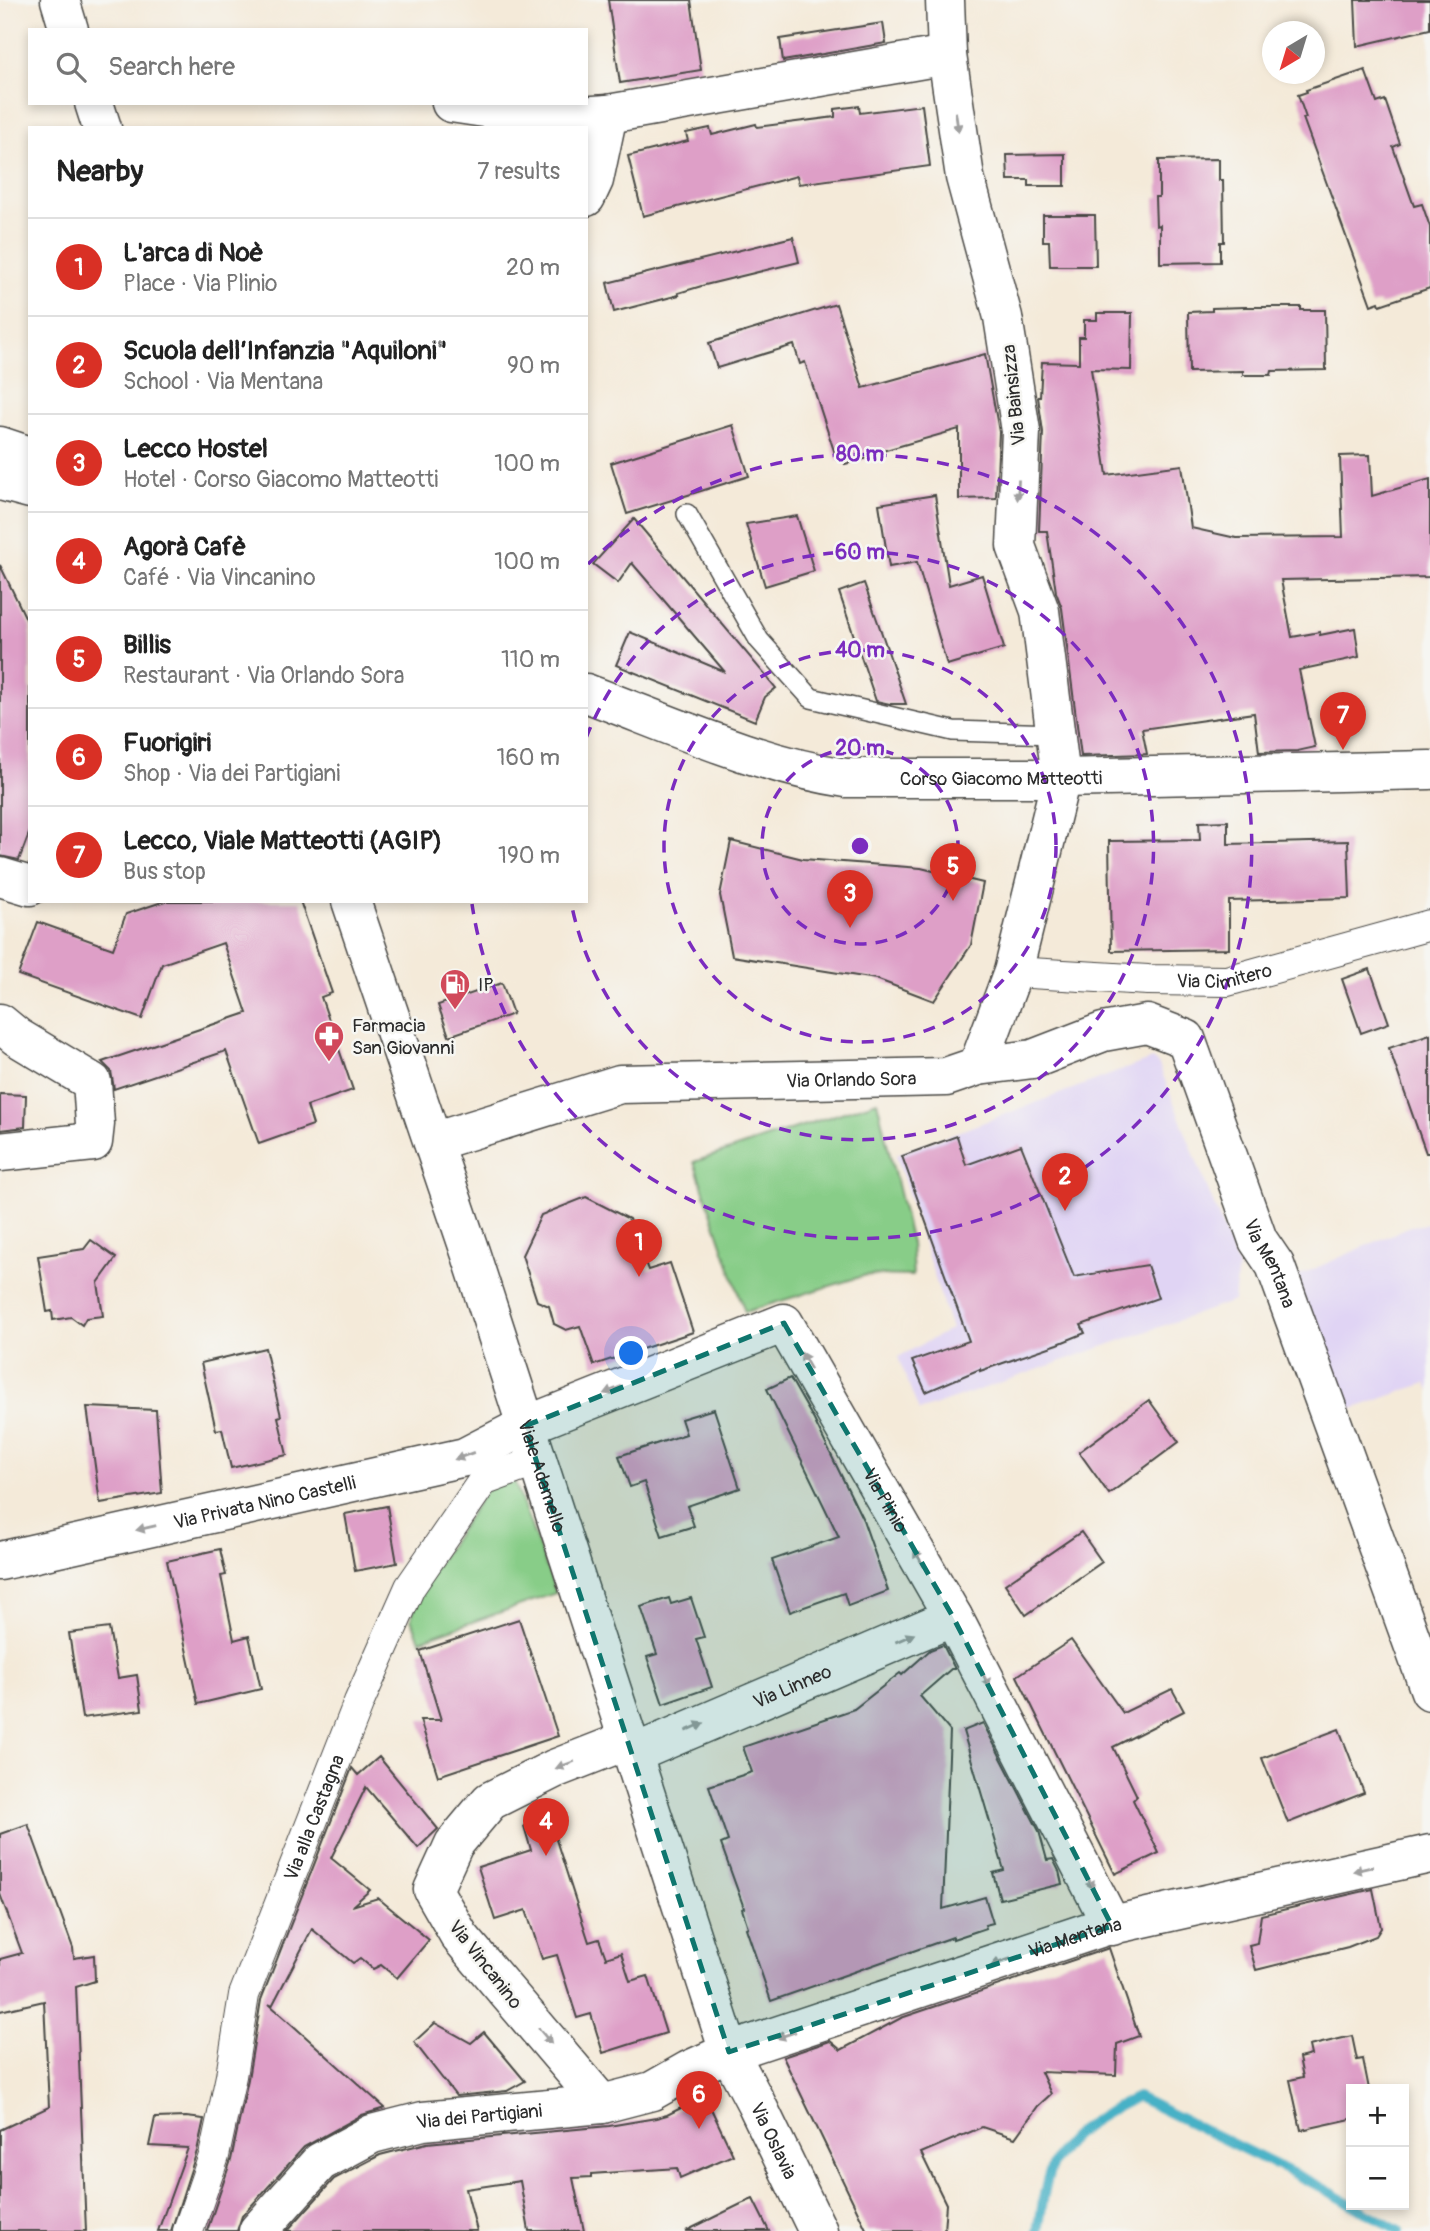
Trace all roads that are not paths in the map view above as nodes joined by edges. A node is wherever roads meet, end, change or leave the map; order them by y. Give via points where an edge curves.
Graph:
1 (61, 0) edge
2 (945, 0) edge
3 (68, 28) edge
4 (947, 55) junction
5 (95, 105) edge
6 (464, 105) edge
7 (608, 114) junction
8 (101, 126) edge
9 (588, 193) edge
10 (0, 446) edge
11 (28, 455) edge
12 (0, 481) edge
13 (28, 488) edge
14 (687, 514) dead end
15 (588, 693) edge
16 (1055, 734) junction
17 (1430, 770) edge
18 (1061, 778) junction
19 (352, 903) edge
20 (1430, 925) edge
21 (1013, 972) junction
22 (0, 1023) edge
23 (978, 1066) junction
24 (433, 1142) junction
25 (0, 1152) edge
26 (525, 1426) junction
27 (537, 1461) junction
28 (0, 1560) edge
29 (953, 1618) junction
30 (1430, 1691) edge
31 (630, 1747) junction
32 (1430, 1854) edge
33 (1112, 1926) junction
34 (729, 2052) junction
35 (602, 2104) junction
36 (188, 2231) edge
37 (258, 2231) edge
38 (818, 2231) edge

1 - 3 street
2 - 4 street, Via Bainsizza
4 - 7 street
4 -> 16 street, Via Bainsizza via 965,177 1003,317 1021,431 1016,546 1041,611
5 - 8 street
6 - 7 street via 551,118
7 - 9 street
10 - 11 street
12 - 13 street
14 - 16 lane via 759,640 811,698 953,731
15 - 18 street, Corso Giacomo Matteotti via 730,748 814,773 883,779
16 - 18 street, Via Bainsizza
17 - 18 street, Corso Giacomo Matteotti
18 - 21 street
19 - 24 street, Viale Adamello
20 - 21 street, Via Cimitero via 1227,981
21 - 23 street
22 - 25 street via 92,1082 96,1124 93,1142
23 - 24 street, Via Orlando Sora via 946,1077 620,1084
23 - 30 street, Via Mentana via 1033,1059 1103,1032 1147,1024 1186,1039 1258,1240 1275,1265
24 - 26 street, Viale Adamello
26 - 27 street, Viale Adamello
26 -> 28 street, Via Privata Nino Castelli via 465,1457
29 -> 26 street, Via Plinio via 784,1323
27 - 31 street, Viale Adamello
27 - 36 street, Via alla Castagna via 483,1481 410,1587 359,1702 244,1995 214,2156
31 -> 29 street, Via Linneo
29 -> 33 street, Via Plinio
31 - 34 street, Viale Adamello
31 -> 35 street, Via Vincanino via 554,1769 490,1801 454,1844 433,1890 460,1937
32 -> 33 street, Via Mentana
33 -> 34 street, Via Mentana
34 - 35 street, Via dei Partigiani via 652,2091
34 - 38 street, Via Oslavia
35 - 37 street, Via dei Partigiani via 423,2122 372,2134 320,2162

